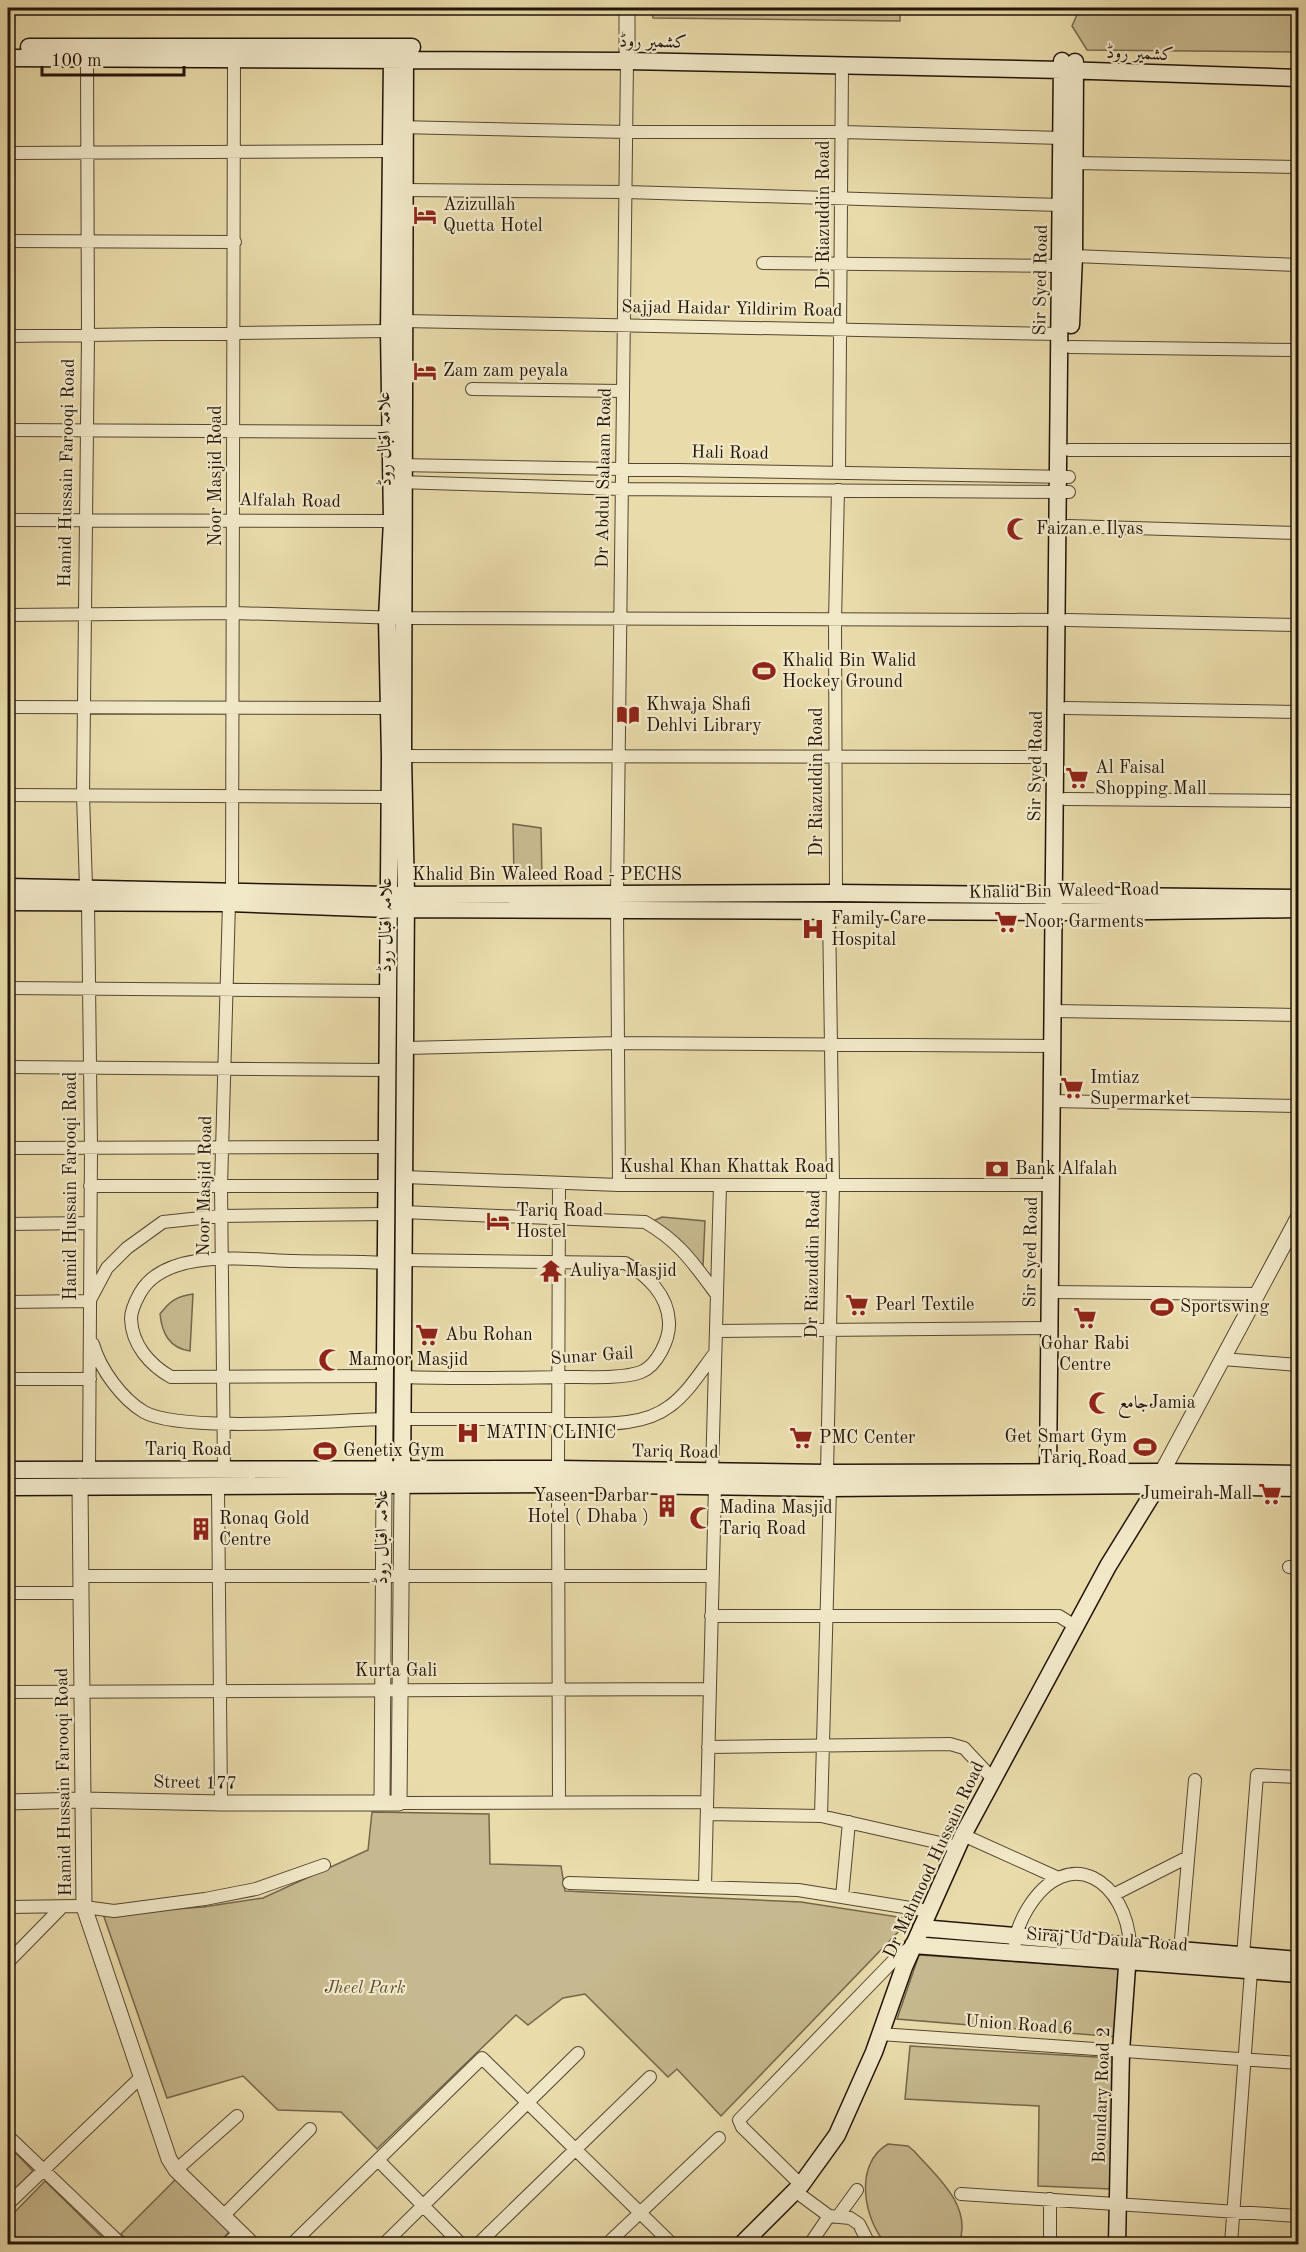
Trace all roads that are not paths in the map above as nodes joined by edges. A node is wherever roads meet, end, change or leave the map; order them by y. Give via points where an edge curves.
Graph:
1 (627, 8) edge
2 (8, 47) edge
3 (398, 52) junction
4 (627, 56) junction
5 (8, 58) edge
6 (87, 59) junction
7 (234, 60) junction
8 (842, 64) junction
9 (1069, 66) junction
10 (1299, 67) edge
11 (1299, 78) edge
12 (398, 127) junction
13 (627, 132) junction
14 (842, 132) junction
15 (1062, 138) junction
16 (236, 150) junction
17 (392, 151) junction
18 (88, 152) junction
19 (8, 153) edge
20 (1074, 163) junction
21 (1299, 167) edge
22 (1068, 181) junction
23 (404, 190) junction
24 (626, 192) junction
25 (841, 200) junction
26 (1061, 205) junction
27 (8, 241) edge
28 (88, 241) junction
29 (235, 242) junction
30 (1067, 261) junction
31 (763, 263) dead end
32 (841, 264) junction
33 (1299, 265) edge
34 (1065, 311) junction
35 (403, 321) junction
36 (624, 325) junction
37 (841, 330) junction
38 (389, 331) junction
39 (1060, 334) junction
40 (235, 335) junction
41 (8, 336) edge
42 (88, 336) junction
43 (1071, 347) junction
44 (1299, 350) edge
45 (472, 389) dead end
46 (623, 391) junction
47 (8, 430) edge
48 (87, 430) junction
49 (233, 430) junction
50 (391, 432) junction
51 (1069, 450) junction
52 (1299, 450) edge
53 (622, 470) junction
54 (837, 473) junction
55 (398, 474) junction
56 (1063, 484) junction
57 (622, 489) junction
58 (836, 490) junction
59 (86, 519) junction
60 (234, 519) junction
61 (8, 520) edge
62 (392, 521) junction
63 (1068, 526) junction
64 (1299, 533) edge
65 (233, 613) junction
66 (8, 615) edge
67 (85, 615) junction
68 (395, 618) junction
69 (620, 618) junction
70 (835, 620) junction
71 (1062, 620) junction
72 (1299, 625) edge
73 (1062, 647) junction
74 (8, 706) edge
75 (84, 706) junction
76 (232, 707) junction
77 (388, 708) junction
78 (1066, 708) junction
79 (1299, 712) edge
80 (396, 757) junction
81 (619, 757) junction
82 (1055, 757) junction
83 (835, 758) junction
84 (1060, 778) junction
85 (8, 795) edge
86 (83, 795) junction
87 (232, 796) junction
88 (390, 797) junction
89 (1065, 799) junction
90 (1299, 801) edge
91 (8, 887) edge
92 (836, 893) junction
93 (87, 895) junction
94 (230, 897) junction
95 (1299, 898) edge
96 (8, 902) edge
97 (389, 902) junction
98 (406, 902) junction
99 (617, 902) junction
100 (1054, 903) junction
101 (1085, 904) junction
102 (1299, 909) edge
103 (829, 911) junction
104 (8, 988) edge
105 (90, 989) junction
106 (224, 989) junction
107 (388, 991) junction
108 (1058, 1011) junction
109 (1299, 1015) edge
110 (619, 1043) junction
111 (832, 1046) junction
112 (1052, 1046) junction
113 (405, 1048) junction
114 (8, 1067) edge
115 (224, 1067) junction
116 (90, 1069) junction
117 (387, 1070) junction
118 (1057, 1101) junction
119 (1299, 1106) edge
120 (224, 1146) junction
121 (387, 1147) junction
122 (8, 1148) edge
123 (91, 1148) junction
124 (404, 1177) junction
125 (559, 1184) junction
126 (833, 1184) junction
127 (619, 1185) junction
128 (720, 1185) junction
129 (1051, 1185) junction
130 (90, 1186) junction
131 (220, 1186) junction
132 (387, 1186) junction
133 (395, 1213) junction
134 (220, 1216) junction
135 (1299, 1218) edge
136 (560, 1219) junction
137 (90, 1223) junction
138 (8, 1224) edge
139 (221, 1259) junction
140 (403, 1260) junction
141 (558, 1260) junction
142 (386, 1263) junction
143 (1055, 1292) junction
144 (1258, 1294) junction
145 (717, 1295) junction
146 (90, 1301) junction
147 (8, 1302) edge
148 (1050, 1328) junction
149 (830, 1330) junction
150 (716, 1331) junction
151 (90, 1332) junction
152 (715, 1353) junction
153 (1223, 1359) junction
154 (1299, 1365) edge
155 (385, 1376) junction
156 (223, 1377) junction
157 (403, 1377) junction
158 (558, 1377) junction
159 (8, 1379) edge
160 (90, 1380) junction
161 (385, 1419) junction
162 (402, 1419) junction
163 (222, 1423) junction
164 (558, 1424) junction
165 (224, 1469) junction
166 (8, 1470) edge
167 (89, 1470) junction
168 (1053, 1472) junction
169 (1299, 1474) edge
170 (384, 1477) junction
171 (402, 1477) junction
172 (558, 1477) junction
173 (1160, 1478) junction
174 (713, 1479) junction
175 (828, 1480) junction
176 (80, 1486) junction
177 (8, 1487) edge
178 (218, 1488) junction
179 (1299, 1488) edge
180 (219, 1575) junction
181 (558, 1575) junction
182 (81, 1576) junction
183 (384, 1576) junction
184 (401, 1576) junction
185 (712, 1576) junction
186 (8, 1593) edge
187 (81, 1593) junction
188 (711, 1616) junction
189 (826, 1618) junction
190 (1075, 1626) junction
191 (558, 1688) junction
192 (383, 1689) junction
193 (400, 1689) junction
194 (710, 1689) junction
195 (220, 1690) junction
196 (82, 1691) junction
197 (8, 1692) edge
198 (708, 1747) junction
199 (823, 1747) junction
200 (1299, 1777) edge
201 (993, 1779) junction
202 (1195, 1780) dead end
203 (83, 1800) junction
204 (382, 1801) junction
205 (8, 1802) edge
206 (559, 1802) junction
207 (221, 1803) junction
208 (399, 1803) junction
209 (707, 1808) junction
210 (821, 1816) junction
211 (849, 1822) junction
212 (960, 1841) junction
213 (1188, 1857) junction
214 (324, 1864) dead end
215 (1056, 1877) junction
216 (569, 1883) dead end
217 (705, 1886) junction
218 (1115, 1894) junction
219 (842, 1897) junction
220 (8, 1907) edge
221 (84, 1907) junction
222 (60, 1909) junction
223 (929, 1911) junction
224 (921, 1928) junction
225 (1014, 1944) junction
226 (913, 1945) junction
227 (1180, 1950) junction
228 (1128, 1954) junction
229 (1299, 1960) edge
230 (8, 1962) edge
231 (1247, 1964) junction
232 (1299, 1974) edge
233 (880, 2034) junction
234 (1121, 2051) junction
235 (578, 2053) dead end
236 (1243, 2059) junction
237 (1299, 2063) edge
238 (141, 2077) junction
239 (650, 2077) dead end
240 (528, 2102) junction
241 (237, 2116) dead end
242 (310, 2129) dead end
243 (8, 2136) edge
244 (719, 2138) dead end
245 (576, 2148) junction
246 (378, 2160) junction
247 (41, 2170) junction
248 (176, 2170) junction
249 (798, 2188) junction
250 (857, 2190) dead end
251 (961, 2193) dead end
252 (1050, 2199) junction
253 (8, 2204) edge
254 (1118, 2204) junction
255 (424, 2207) junction
256 (1233, 2211) junction
257 (640, 2212) junction
258 (224, 2215) junction
259 (834, 2215) junction
260 (1299, 2216) edge
261 (240, 2232) junction
262 (868, 2243) edge
263 (122, 2244) edge
264 (227, 2244) edge
265 (252, 2244) edge
266 (292, 2244) edge
267 (384, 2244) edge
268 (461, 2244) edge
269 (478, 2244) edge
270 (607, 2244) edge
271 (672, 2244) edge
272 (742, 2244) edge
273 (810, 2244) edge
274 (1050, 2244) edge
275 (1117, 2244) edge
276 (1231, 2244) edge

1 - 4 street
2 - 3 main road, کشمیر روڈ
3 - 4 main road, کشمیر روڈ
3 - 7 main road, کشمیر روڈ
3 - 12 main road, علامہ اقبال روڈ
4 - 8 main road, کشمیر روڈ
4 - 9 main road, کشمیر روڈ
4 - 13 street, Dr Abdul Salaam Road
5 - 6 main road, کشمیر روڈ
6 - 7 main road, کشمیر روڈ
6 - 18 street, Hamid Hussain Farooqi Road
7 - 16 street, Noor Masjid Road
8 - 9 main road, کشمیر روڈ
8 - 14 street, Dr Riazuddin Road
9 - 10 main road, کشمیر روڈ
9 - 11 main road, کشمیر روڈ
9 - 15 main road, Sir Syed Road
9 - 20 main road, Sir Syed Road
12 - 13 street
12 - 17 main road, علامہ اقبال روڈ
12 - 23 main road, علامہ اقبال روڈ
13 - 14 street
13 - 24 street, Dr Abdul Salaam Road
14 - 15 street
14 - 25 street, Dr Riazuddin Road
15 - 22 main road, Sir Syed Road
16 - 17 street
16 - 18 street
16 - 29 street, Noor Masjid Road
17 - 38 main road, علامہ اقبال روڈ
18 - 19 street
18 - 28 street, Hamid Hussain Farooqi Road
20 - 21 street
20 - 22 main road, Sir Syed Road
22 - 26 main road, Sir Syed Road
22 - 30 main road, Sir Syed Road
23 - 24 street
23 - 35 main road, علامہ اقبال روڈ
24 - 25 street
24 - 36 street, Dr Abdul Salaam Road
25 - 26 street
25 - 32 street, Dr Riazuddin Road
26 - 30 main road, Sir Syed Road
27 - 28 street
28 - 29 street
28 - 42 street, Hamid Hussain Farooqi Road
29 - 40 street, Noor Masjid Road
30 - 32 street
30 - 33 street
30 - 34 main road, Sir Syed Road
31 - 32 street
32 - 37 street, Dr Riazuddin Road
34 - 39 main road, Sir Syed Road
34 - 43 main road, Sir Syed Road
35 - 36 street, Sajjad Haidar Yildirim Road
35 - 55 main road, علامہ اقبال روڈ
36 - 37 street, Sajjad Haidar Yildirim Road
36 - 46 street, Dr Abdul Salaam Road
37 - 39 street, Sajjad Haidar Yildirim Road
37 - 54 street, Dr Riazuddin Road
38 - 40 street
38 - 50 main road, علامہ اقبال روڈ
39 - 56 main road, Sir Syed Road
40 - 42 street
40 - 49 street, Noor Masjid Road
41 - 42 street
42 - 48 street, Hamid Hussain Farooqi Road
43 - 44 street
43 - 51 main road, Sir Syed Road
45 - 46 street
46 - 53 street, Dr Abdul Salaam Road
47 - 48 street
48 - 49 street
48 - 59 street, Hamid Hussain Farooqi Road
49 - 50 street
49 - 60 street, Noor Masjid Road
50 - 55 main road, علامہ اقبال روڈ
51 - 52 street
51 - 56 main road, Sir Syed Road
53 - 54 street, Hali Road
53 - 55 street, Hali Road
53 - 57 street, Dr Abdul Salaam Road
54 - 56 street, Hali Road
54 - 58 street
54 - 58 street
55 - 57 street, Hali Road
55 - 62 main road, علامہ اقبال روڈ
55 - 68 main road, علامہ اقبال روڈ
56 - 58 street, Hali Road
56 - 63 main road, Sir Syed Road
56 - 71 main road, Sir Syed Road
57 - 58 street, Hali Road
57 - 69 street, Dr Abdul Salaam Road
58 - 70 street, Dr Riazuddin Road
59 - 60 street, Alfalah Road
59 - 61 street, Alfalah Road
59 - 67 street, Hamid Hussain Farooqi Road
60 - 62 street, Alfalah Road
60 - 65 street, Noor Masjid Road
62 - 68 main road, علامہ اقبال روڈ
63 - 64 street
63 - 71 main road, Sir Syed Road
65 - 67 street
65 - 68 street
65 - 76 street, Noor Masjid Road
66 - 67 street
67 - 75 street, Hamid Hussain Farooqi Road
68 - 69 street
68 - 77 main road, علامہ اقبال روڈ
68 - 80 main road, علامہ اقبال روڈ
69 - 70 street
69 - 81 street, Dr Abdul Salaam Road
70 - 71 street
70 - 83 street, Dr Riazuddin Road
71 - 72 street
71 - 73 main road, Sir Syed Road
73 - 78 main road, Sir Syed Road
73 - 82 main road, Sir Syed Road
74 - 75 street
75 - 76 street
75 - 86 street, Hamid Hussain Farooqi Road
76 - 77 street
76 - 87 street, Noor Masjid Road
77 - 80 main road, علامہ اقبال روڈ
78 - 79 street
78 - 84 main road, Sir Syed Road
80 - 81 street
80 - 88 main road, علامہ اقبال روڈ
80 - 98 main road, علامہ اقبال روڈ
81 - 83 street
81 - 99 street, Dr Abdul Salaam Road
82 - 83 street
82 - 84 main road, Sir Syed Road
83 - 92 street, Dr Riazuddin Road
84 - 89 main road, Sir Syed Road
84 - 100 main road, Sir Syed Road
85 - 86 street
86 - 87 street
86 - 93 street, Hamid Hussain Farooqi Road
87 - 88 street
87 - 94 street, Noor Masjid Road
88 - 97 main road, علامہ اقبال روڈ
89 - 90 street
89 - 100 main road, Sir Syed Road
91 - 93 main road, Khalid Bin Waleed Road - PECHS
92 - 99 main road, Khalid Bin Waleed Road - PECHS
92 - 100 main road, Khalid Bin Waleed Road
93 - 94 main road, Khalid Bin Waleed Road - PECHS
93 - 96 main road, Khalid Bin Waleed Road - PECHS
93 - 105 street, Hamid Hussain Farooqi Road
94 - 97 main road, Khalid Bin Waleed Road - PECHS
94 - 106 street, Noor Masjid Road
95 - 101 main road, Khalid Bin Waleed Road
97 - 98 main road, Khalid Bin Waleed Road - PECHS
97 - 107 main road, علامہ اقبال روڈ
98 - 99 main road, Khalid Bin Waleed Road - PECHS
98 - 113 main road, علامہ اقبال روڈ
99 - 103 main road, Khalid Bin Waleed Road - PECHS
99 - 110 street, Dr Abdul Salaam Road
100 - 101 main road, Khalid Bin Waleed Road
100 - 103 main road, Khalid Bin Waleed Road
100 - 108 main road, Sir Syed Road
101 - 102 main road, Khalid Bin Waleed Road
103 - 111 street, Dr Riazuddin Road
104 - 105 street
105 - 106 street
105 - 116 street, Hamid Hussain Farooqi Road
106 - 107 street
106 - 115 street, Noor Masjid Road
107 - 117 main road, علامہ اقبال روڈ
108 - 109 street
108 - 112 main road, Sir Syed Road
108 - 118 main road, Sir Syed Road
110 - 111 street
110 - 113 street
110 - 127 street, Dr Abdul Salaam Road
111 - 112 street
111 - 126 street, Dr Riazuddin Road
112 - 118 main road, Sir Syed Road
113 - 124 main road, علامہ اقبال روڈ
114 - 116 street
115 - 116 street
115 - 117 street
115 - 120 street, Noor Masjid Road
116 - 123 street, Hamid Hussain Farooqi Road
117 - 121 main road, علامہ اقبال روڈ
118 - 119 street
118 - 129 main road, Sir Syed Road
118 - 143 main road, Sir Syed Road
120 - 121 street
120 - 123 street
120 - 131 street, Noor Masjid Road
121 - 132 main road, علامہ اقبال روڈ
122 - 123 street
123 - 130 street, Hamid Hussain Farooqi Road
124 - 125 street, Kushal Khan Khattak Road
124 - 133 main road, علامہ اقبال روڈ
125 - 127 street, Kushal Khan Khattak Road
125 - 136 street
126 - 128 street, Kushal Khan Khattak Road
126 - 129 street, Kushal Khan Khattak Road
126 - 149 street, Dr Riazuddin Road
127 - 128 street, Kushal Khan Khattak Road
128 - 145 street
129 - 143 main road, Sir Syed Road
130 - 131 street
130 - 137 street, Hamid Hussain Farooqi Road
131 - 132 street
131 - 134 street, Noor Masjid Road
132 - 133 main road, علامہ اقبال روڈ
133 - 134 street
133 - 136 street
133 - 140 main road, علامہ اقبال روڈ
133 - 142 main road, علامہ اقبال روڈ
134 - 139 street, Noor Masjid Road
134 - 146 street via 164,1222 149,1230 107,1268
135 - 144 street, Dr Mahmood Hussain Road
136 - 141 street
136 - 145 street via 645,1222 668,1235 688,1255
137 - 138 street
137 - 146 street, Hamid Hussain Farooqi Road
139 - 142 street
139 - 156 street, Noor Masjid Road
139 - 156 street via 187,1262 165,1270 144,1287 131,1314 134,1337 160,1371 184,1379
140 - 141 street, Sunar Gail
140 - 157 main road, علامہ اقبال روڈ
141 - 158 street
141 - 158 street, Sunar Gail via 625,1263 639,1270 661,1295 670,1324 653,1363 641,1372
142 - 155 main road, علامہ اقبال روڈ
143 - 144 street
143 - 148 main road, Sir Syed Road
143 - 168 main road, Sir Syed Road
144 - 153 street, Dr Mahmood Hussain Road
145 - 150 street
146 - 147 street
146 - 151 street, Hamid Hussain Farooqi Road
148 - 149 street
148 - 168 main road, Sir Syed Road
149 - 150 street
149 - 175 street, Dr Riazuddin Road
150 - 152 street
151 - 160 street, Hamid Hussain Farooqi Road
151 - 163 street via 109,1377 144,1412 166,1420
152 - 164 street via 685,1392 654,1416 640,1421
152 - 174 street
153 - 154 street
153 - 173 street, Dr Mahmood Hussain Road
155 - 156 street
155 - 161 main road, علامہ اقبال روڈ
156 - 163 street, Noor Masjid Road
157 - 158 street, Sunar Gail
157 - 162 main road, علامہ اقبال روڈ
158 - 164 street
159 - 160 street
160 - 167 street, Hamid Hussain Farooqi Road
161 - 163 street
161 - 170 main road, علامہ اقبال روڈ
162 - 164 street via 551,1419
162 - 171 main road, علامہ اقبال روڈ
163 - 165 street, Noor Masjid Road
164 - 172 street
165 - 167 main road, Tariq Road
165 - 170 main road, Tariq Road
166 - 167 main road, Tariq Road
168 - 173 main road, Tariq Road
168 - 175 main road, Tariq Road
169 - 173 main road
170 - 171 main road, Tariq Road
170 - 178 main road, Tariq Road
170 - 183 street, علامہ اقبال روڈ
171 - 172 main road, Tariq Road
171 - 184 street, علامہ اقبال روڈ
172 - 174 main road, Tariq Road
172 - 181 street
173 - 175 main road, Tariq Road
173 - 179 main road
173 - 190 main road, Dr Mahmood Hussain Road
174 - 175 main road, Tariq Road
174 - 185 street
175 - 189 street, Dr Riazuddin Road
176 - 177 main road, Tariq Road
176 - 178 main road, Tariq Road
176 - 182 street, Hamid Hussain Farooqi Road
178 - 180 street
180 - 182 street
180 - 183 street
180 - 195 street
181 - 184 street
181 - 185 street
181 - 191 street
182 - 187 street, Hamid Hussain Farooqi Road
183 - 184 street
183 - 192 street, علامہ اقبال روڈ
184 - 193 street, علامہ اقبال روڈ
185 - 188 street
186 - 187 street
187 - 196 street, Hamid Hussain Farooqi Road
188 - 189 street
188 - 194 street
189 - 190 street via 1059,1616
189 - 199 street, Dr Riazuddin Road
190 - 201 main road, Dr Mahmood Hussain Road
191 - 193 street, Kurta Gali
191 - 194 street, Kurta Gali
191 - 206 street
192 - 193 street, Kurta Gali
192 - 195 street, Kurta Gali
192 - 204 street, علامہ اقبال روڈ
193 - 208 street, علامہ اقبال روڈ
194 - 198 street
195 - 196 street, Kurta Gali
195 - 207 street
196 - 197 street, Kurta Gali
196 - 203 street, Hamid Hussain Farooqi Road
198 - 199 street
198 - 209 street
199 - 201 street via 950,1744 964,1748
199 - 210 street, Dr Riazuddin Road
200 - 231 street via 1257,1775
201 - 212 main road, Dr Mahmood Hussain Road
202 - 213 street
203 - 205 street, Street 177
203 - 207 street, Street 177
203 - 221 street, Hamid Hussain Farooqi Road
204 - 207 street, Street 177
204 - 208 street, Street 177
206 - 208 street
206 - 209 street
209 - 210 street
209 - 217 street
210 - 211 street
211 - 212 street
211 - 219 street
212 - 215 street
212 - 223 main road, Dr Mahmood Hussain Road
213 - 218 street
213 - 227 street
214 - 221 street via 256,1889 230,1894 114,1911
215 - 218 street via 1076,1873 1096,1879
215 - 225 street via 1040,1890
216 - 217 street
217 - 219 street via 798,1890
218 - 228 street via 1129,1926
219 - 223 street
220 - 222 street
221 - 222 street
221 - 238 street, Hamid Hussain Farooqi Road
222 - 230 street
223 - 224 main road, Dr Mahmood Hussain Road
224 - 225 main road, Siraj Ud Daula Road
224 - 226 main road, Dr Mahmood Hussain Road
225 - 226 main road, Siraj Ud Daula Road
225 - 228 main road, Siraj Ud Daula Road
226 - 233 main road, Dr Mahmood Hussain Road
226 - 249 street via 739,2120
227 - 228 main road, Siraj Ud Daula Road
227 - 231 main road, Siraj Ud Daula Road
228 - 231 main road, Siraj Ud Daula Road
228 - 234 main road, Boundary Road 2
229 - 231 main road, Siraj Ud Daula Road
231 - 232 main road, Siraj Ud Daula Road
231 - 236 street
233 - 234 street, Union Road 6
233 - 249 main road, Dr Mahmood Hussain Road via 837,2135
234 - 236 street, Union Road 6
234 - 254 main road, Boundary Road 2
235 - 240 street
236 - 237 street, Union Road 6
236 - 256 street
238 - 247 street
238 - 248 street, Hamid Hussain Farooqi Road
239 - 245 street
240 - 245 street
240 - 246 street via 482,2058
240 - 255 street
241 - 248 street
242 - 258 street
243 - 247 street
244 - 257 street
245 - 257 street
245 - 269 street
246 - 255 street
246 - 266 street
247 - 253 street
247 - 263 street
248 - 258 street, Hamid Hussain Farooqi Road
249 - 259 street
249 - 272 main road, Dr Mahmood Hussain Road
250 - 259 street
251 - 252 street
252 - 254 street
252 - 274 street
254 - 256 street
254 - 275 main road, Boundary Road 2
255 - 267 street
255 - 268 street
256 - 260 street
256 - 276 street
257 - 270 street
257 - 271 street
258 - 261 street, Hamid Hussain Farooqi Road
259 - 262 street via 859,2224
259 - 273 street
261 - 264 street
261 - 265 street, Hamid Hussain Farooqi Road

